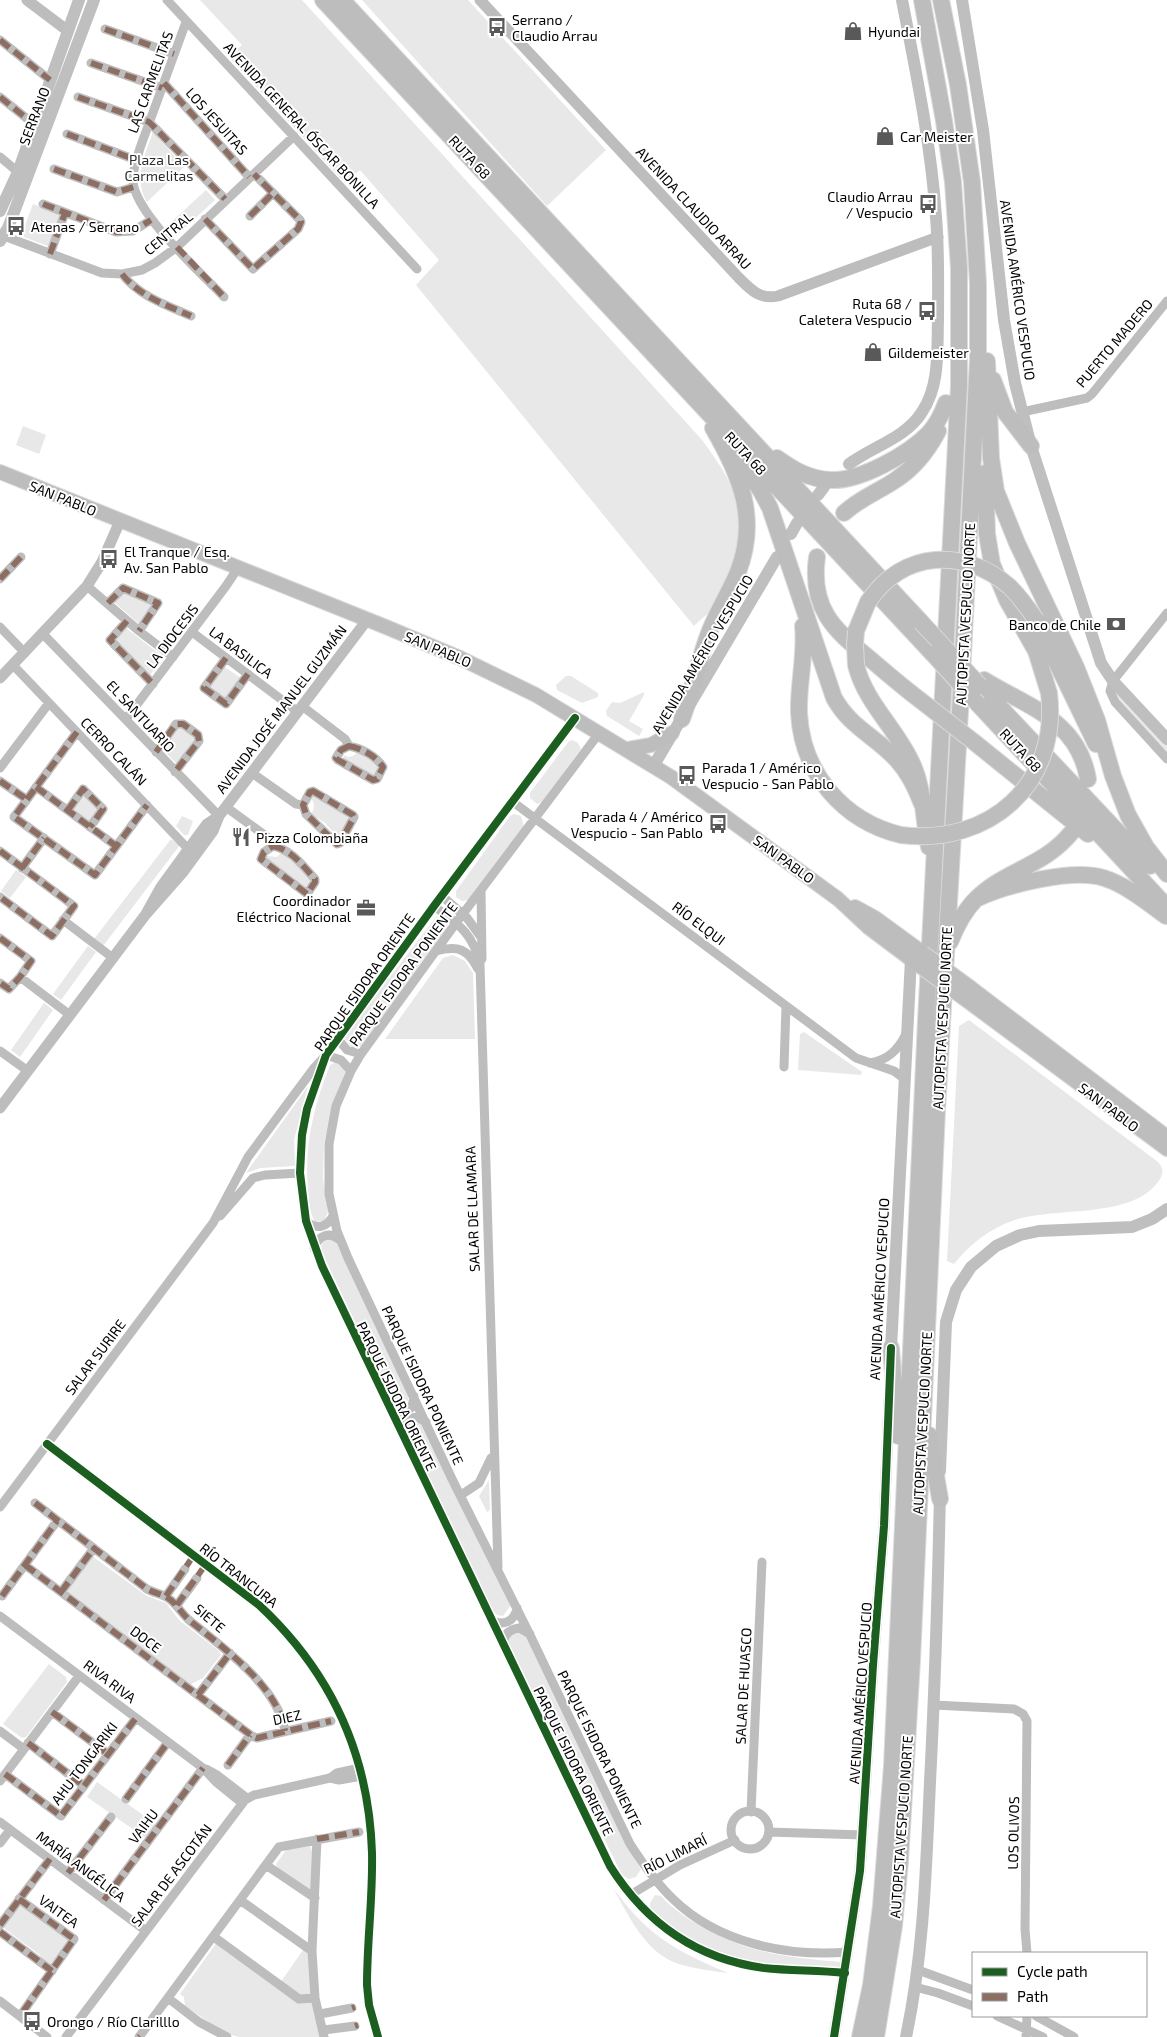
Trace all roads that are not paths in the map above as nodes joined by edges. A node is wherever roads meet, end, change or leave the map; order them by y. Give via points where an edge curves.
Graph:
1 (27, 0) edge
2 (79, 0) edge
3 (94, 0) edge
4 (167, 0) edge
5 (323, 0) edge
6 (342, 0) edge
7 (348, 0) edge
8 (480, 0) edge
9 (902, 0) edge
10 (941, 0) edge
11 (962, 0) edge
12 (922, 3) edge
13 (186, 22) junction
14 (105, 29) dead end
15 (68, 31) junction
16 (373, 33) junction
17 (0, 40) edge
18 (174, 54) junction
19 (91, 63) dead end
20 (50, 80) junction
21 (163, 86) junction
22 (0, 97) edge
23 (78, 97) dead end
24 (150, 122) junction
25 (35, 125) junction
26 (67, 134) dead end
27 (294, 136) junction
28 (0, 157) edge
29 (136, 160) junction
30 (54, 169) dead end
31 (18, 172) junction
32 (252, 175) junction
33 (134, 187) junction
34 (273, 193) junction
35 (225, 200) junction
36 (43, 204) dead end
37 (0, 211) edge
38 (65, 213) junction
39 (250, 216) dead end
40 (205, 219) junction
41 (152, 220) junction
42 (938, 237) junction
43 (2, 239) edge
44 (176, 247) junction
45 (50, 254) junction
46 (417, 269) dead end
47 (122, 274) junction
48 (224, 297) dead end
49 (1167, 301) edge
50 (191, 316) dead end
51 (979, 316) junction
52 (959, 336) junction
53 (986, 349) junction
54 (699, 403) junction
55 (946, 403) junction
56 (1022, 412) junction
57 (752, 439) junction
58 (1032, 446) junction
59 (849, 464) dead end
60 (0, 472) edge
61 (844, 513) dead end
62 (120, 521) junction
63 (21, 556) dead end
64 (777, 558) dead end
65 (818, 558) dead end
66 (238, 568) junction
67 (0, 579) edge
68 (87, 586) junction
69 (799, 599) junction
70 (108, 603) junction
71 (1167, 613) edge
72 (367, 620) junction
73 (127, 621) junction
74 (0, 627) edge
75 (139, 631) junction
76 (192, 632) junction
77 (43, 634) junction
78 (25, 653) junction
79 (173, 657) junction
80 (226, 658) junction
81 (13, 665) junction
82 (248, 674) junction
83 (0, 678) edge
84 (1113, 681) junction
85 (982, 683) junction
86 (153, 684) junction
87 (49, 703) junction
88 (300, 709) junction
89 (575, 718) junction
90 (126, 719) junction
91 (682, 719) junction
92 (77, 732) junction
93 (600, 732) junction
94 (672, 734) junction
95 (1167, 739) edge
96 (349, 746) junction
97 (628, 749) junction
98 (0, 752) edge
99 (156, 752) junction
100 (8, 758) junction
101 (1167, 759) edge
102 (654, 765) junction
103 (0, 768) edge
104 (175, 772) junction
105 (252, 773) junction
106 (1114, 776) junction
107 (1088, 779) dead end
108 (0, 780) edge
109 (36, 787) junction
110 (26, 799) junction
111 (513, 802) junction
112 (303, 804) junction
113 (922, 804) junction
114 (147, 805) junction
115 (68, 810) junction
116 (222, 812) junction
117 (536, 819) junction
118 (90, 827) junction
119 (1072, 833) dead end
120 (44, 838) junction
121 (116, 846) junction
122 (273, 846) junction
123 (0, 852) edge
124 (192, 853) junction
125 (934, 866) junction
126 (1129, 866) junction
127 (22, 868) junction
128 (1167, 874) edge
129 (1167, 884) edge
130 (481, 890) junction
131 (442, 896) junction
132 (0, 898) edge
133 (976, 899) junction
134 (434, 906) junction
135 (1167, 907) edge
136 (463, 914) junction
137 (1167, 916) edge
138 (63, 920) junction
139 (456, 923) junction
140 (0, 938) edge
141 (481, 938) junction
142 (436, 951) junction
143 (919, 957) junction
144 (113, 958) junction
145 (945, 959) junction
146 (480, 969) junction
147 (20, 977) junction
148 (0, 982) edge
149 (968, 994) junction
150 (786, 1006) junction
151 (70, 1015) junction
152 (907, 1032) junction
153 (338, 1039) junction
154 (0, 1051) edge
155 (361, 1054) junction
156 (326, 1055) junction
157 (869, 1063) junction
158 (784, 1067) dead end
159 (28, 1071) junction
160 (351, 1071) junction
161 (905, 1080) junction
162 (0, 1108) edge
163 (1167, 1137) edge
164 (1167, 1149) edge
165 (300, 1173) junction
166 (1167, 1209) edge
167 (332, 1216) junction
168 (306, 1221) junction
169 (213, 1223) junction
170 (340, 1240) junction
171 (314, 1248) junction
172 (891, 1348) junction
173 (414, 1395) junction
174 (923, 1404) junction
175 (388, 1406) junction
176 (426, 1422) junction
177 (402, 1436) junction
178 (47, 1444) junction
179 (493, 1453) junction
180 (904, 1484) junction
181 (460, 1495) junction
182 (940, 1499) junction
183 (35, 1503) dead end
184 (0, 1507) edge
185 (57, 1521) junction
186 (94, 1548) junction
187 (194, 1555) junction
188 (762, 1562) dead end
189 (206, 1564) junction
190 (25, 1565) junction
191 (498, 1570) junction
192 (62, 1592) junction
193 (2, 1596) dead end
194 (166, 1596) junction
195 (178, 1605) junction
196 (516, 1608) junction
197 (0, 1616) edge
198 (492, 1620) junction
199 (530, 1635) junction
200 (503, 1644) junction
201 (230, 1652) junction
202 (79, 1676) junction
203 (198, 1695) junction
204 (934, 1704) junction
205 (52, 1712) junction
206 (136, 1718) junction
207 (331, 1722) dead end
208 (0, 1731) edge
209 (285, 1731) junction
210 (250, 1735) junction
211 (168, 1742) junction
212 (26, 1746) junction
213 (108, 1754) junction
214 (228, 1765) dead end
215 (203, 1768) junction
216 (361, 1772) junction
217 (3, 1778) edge
218 (84, 1786) junction
219 (126, 1800) dead end
220 (245, 1800) junction
221 (751, 1812) junction
222 (111, 1817) dead end
223 (0, 1822) edge
224 (10, 1830) junction
225 (359, 1832) dead end
226 (769, 1832) junction
227 (863, 1835) junction
228 (317, 1839) junction
229 (735, 1840) junction
230 (0, 1843) edge
231 (50, 1859) junction
232 (266, 1865) junction
233 (68, 1873) junction
234 (654, 1879) junction
235 (630, 1895) junction
236 (315, 1898) junction
237 (20, 1899) junction
238 (104, 1900) junction
239 (240, 1900) junction
240 (0, 1925) edge
241 (146, 1931) junction
242 (0, 1932) edge
243 (214, 1937) junction
244 (312, 1951) junction
245 (848, 1952) junction
246 (1027, 1952) edge
247 (918, 1970) junction
248 (52, 1971) junction
249 (845, 1973) junction
250 (871, 1985) junction
251 (915, 1987) junction
252 (972, 1990) edge
253 (168, 1998) junction
254 (315, 1998) junction
255 (0, 2001) edge
256 (369, 2005) junction
257 (972, 2006) edge
258 (320, 2014) junction
259 (20, 2016) junction
260 (999, 2017) edge
261 (1027, 2017) edge
262 (1038, 2017) edge
263 (373, 2023) junction
264 (1026, 2033) edge
265 (324, 2034) edge
266 (140, 2036) edge
267 (47, 2037) edge
268 (66, 2037) edge
269 (227, 2037) edge
270 (378, 2037) edge
271 (834, 2037) edge
272 (853, 2037) edge
273 (860, 2037) edge
274 (876, 2037) edge
275 (906, 2037) edge
276 (1043, 2037) edge
277 (1074, 2037) edge

1 - 15 street
2 - 15 main road, SERRANO
3 - 43 main road, SERRANO
4 - 13 street, AVENIDA GENERAL ÓSCAR BONILLA
5 - 54 highway, RUTA 68
6 - 16 highway, RUTA 68
7 - 16 highway
8 - 42 street, AVENIDA CLAUDIO ARRAU via 757,295 778,296
9 - 42 main road via 927,135
10 - 51 highway, AUTOPISTA VESPUCIO NORTE via 969,154 977,243
11 - 56 main road, AVENIDA AMÉRICO VESPUCIO via 982,130 1005,329
12 - 52 highway, AUTOPISTA VESPUCIO NORTE via 953,182 959,268
13 - 18 street, LAS CARMELITAS
13 - 27 street, AVENIDA GENERAL ÓSCAR BONILLA
14 - 18 street
15 - 20 main road, SERRANO
16 - 57 highway, RUTA 68
17 - 20 street
18 - 21 street, LAS CARMELITAS
19 - 21 street, LOS JESUITAS
20 - 25 main road, SERRANO
21 - 24 street, LAS CARMELITAS
21 - 32 street, LOS JESUITAS
22 - 25 street
23 - 24 street
24 - 29 street, LAS CARMELITAS
24 - 35 street
25 - 31 main road, SERRANO
26 - 29 street
27 - 32 street, CENTRAL
27 - 46 street, AVENIDA GENERAL ÓSCAR BONILLA
28 - 31 street
29 - 33 street, LAS CARMELITAS
30 - 33 street via 117,192
31 - 37 main road, SERRANO
32 - 34 street, LOS JESUITAS
32 - 35 street, CENTRAL
33 - 41 street, LAS CARMELITAS
34 - 39 street
34 - 40 street, LOS JESUITAS via 300,220 300,226 253,269
35 - 40 street, CENTRAL
36 - 38 street
38 - 41 street via 120,233
38 - 45 street
40 - 44 street, CENTRAL
41 - 44 street, LAS CARMELITAS
42 - 59 main road via 937,359 931,395 922,413 906,430
43 - 45 street, CENTRAL
44 - 47 street, CENTRAL via 148,267
44 - 48 street, LAS CARMELITAS
45 - 47 street, CENTRAL via 94,271
47 - 50 street via 141,292
49 - 56 street, PUERTO MADERO via 1087,398
51 - 53 highway
51 - 69 highway, bridge via 990,554 1006,600 1039,660 1049,693 1050,724 1042,757 1032,778 1009,805 988,820 957,833 900,836 872,826 851,813 826,789 810,762 799,713 804,632
51 - 145 highway, AUTOPISTA VESPUCIO NORTE
52 - 55 highway
52 - 125 highway, AUTOPISTA VESPUCIO NORTE
53 - 58 highway via 993,382 1005,412
53 - 106 highway via 991,458 996,491 1076,667
54 - 69 highway via 765,499
54 - 91 highway via 738,475 747,530 738,572 711,629
54 - 126 highway, RUTA 68, bridge
55 - 57 highway via 939,420 917,443 866,473 848,479 825,480 804,475
55 - 61 highway via 940,428 916,463
56 - 58 main road, AVENIDA AMÉRICO VESPUCIO
57 - 85 highway, RUTA 68, bridge via 958,663
58 - 84 main road, AVENIDA AMÉRICO VESPUCIO via 1101,663
60 - 62 main road, SAN PABLO
62 - 66 main road, SAN PABLO
62 - 68 street via 102,562
63 - 67 street
64 - 91 main road, AVENIDA AMÉRICO VESPUCIO
65 - 126 highway, bridge via 817,589 821,604 833,625 852,644
66 - 72 main road, SAN PABLO
66 - 76 street, LA DIOCESIS
68 - 70 street
68 - 77 street
69 - 113 highway via 838,706 851,722 902,766
70 - 73 street
70 - 75 street via 123,588 158,603
71 - 84 street
72 - 88 street, AVENIDA JOSÉ MANUEL GUZMÁN
72 - 89 main road, SAN PABLO via 480,668
73 - 75 street
73 - 86 street via 110,640
74 - 78 street
75 - 79 street
76 - 79 street, LA DIOCESIS
76 - 80 street, LA BASILICA
77 - 78 street
77 - 90 street, EL SANTUARIO
78 - 81 street
79 - 86 street, LA DIOCESIS
80 - 82 street, LA BASILICA
80 - 82 street via 204,688 226,704
81 - 83 street
81 - 87 street, CERRO CALÁN
82 - 88 street, LA BASILICA
84 - 95 main road, AVENIDA AMÉRICO VESPUCIO
84 - 101 street via 1110,692 1115,702
85 - 107 highway via 1036,708 1061,726 1080,751
85 - 129 highway, RUTA 68
86 - 90 street, LA DIOCESIS
87 - 92 street, CERRO CALÁN
87 - 100 street
88 - 96 street, LA BASILICA via 346,739
88 - 105 street, AVENIDA JOSÉ MANUEL GUZMÁN
89 - 93 main road, SAN PABLO
89 - 111 street, PARQUE ISIDORA ORIENTE
90 - 99 street, EL SANTUARIO
91 - 94 main road, AVENIDA AMÉRICO VESPUCIO
92 - 109 street
92 - 114 street, CERRO CALÁN
93 - 97 main road, SAN PABLO
93 - 117 street, PARQUE ISIDORA PONIENTE
94 - 97 main road via 651,745
94 - 102 main road, AVENIDA AMÉRICO VESPUCIO
96 - 96 street, LA BASILICA via 336,758 373,780 377,779 383,766 381,763 359,748
97 - 102 main road, SAN PABLO
98 - 100 street
99 - 104 street, EL SANTUARIO
99 - 104 street via 176,724 182,724 198,735 199,741
100 - 103 street
102 - 143 main road, SAN PABLO via 838,899 875,918
104 - 116 street, EL SANTUARIO
105 - 112 street via 296,804
105 - 116 street, AVENIDA JOSÉ MANUEL GUZMÁN
106 - 113 highway, bridge via 1036,620 1017,594 980,567 954,560 928,561 904,569 880,586 868,602 854,645 862,684 911,760
106 - 128 highway via 1135,829
108 - 110 street
109 - 110 street
109 - 115 street
110 - 120 street via 14,816
111 - 117 street, RÍO ELQUI
111 - 131 street, PARQUE ISIDORA ORIENTE
112 - 112 street via 306,814 337,844 340,843 353,815 313,791
113 - 125 highway
114 - 121 street
114 - 124 street, CERRO CALÁN
115 - 118 street
115 - 118 street via 83,789 103,809
116 - 122 street, EL SANTUARIO via 270,838
116 - 124 street, AVENIDA JOSÉ MANUEL GUZMÁN via 207,824
117 - 130 street, PARQUE ISIDORA PONIENTE
117 - 150 street, RÍO ELQUI
118 - 121 street
119 - 133 highway via 1048,856 999,882
120 - 121 street via 95,875
120 - 127 street
122 - 122 street, EL SANTUARIO via 283,848 296,857 315,879 307,894 261,859 264,852
123 - 127 street
124 - 144 street, AVENIDA JOSÉ MANUEL GUZMÁN via 161,887 146,914
125 - 180 highway, AUTOPISTA VESPUCIO NORTE
126 - 135 highway, RUTA 68
127 - 138 street via 74,906
130 - 136 street, PARQUE ISIDORA PONIENTE
130 - 141 street, SALAR DE LLAMARA
131 - 134 street, PARQUE ISIDORA ORIENTE
131 - 136 street
132 - 138 street via 52,936
133 - 137 highway via 1011,886 1091,875 1116,883
133 - 145 highway via 957,927
134 - 139 street, SALAR DE LLAMARA
134 - 153 street, PARQUE ISIDORA ORIENTE
136 - 139 street, PARQUE ISIDORA PONIENTE
136 - 141 street
138 - 144 street
139 - 142 street, PARQUE ISIDORA PONIENTE
139 - 146 street, SALAR DE LLAMARA via 474,945
140 - 147 street via 31,961
141 - 146 street, SALAR DE LLAMARA
142 - 146 street via 451,948 465,952
142 - 155 street, PARQUE ISIDORA PONIENTE
143 - 149 main road, SAN PABLO, bridge
143 - 152 main road, AVENIDA AMÉRICO VESPUCIO
144 - 151 street, AVENIDA JOSÉ MANUEL GUZMÁN
145 - 174 highway, AUTOPISTA VESPUCIO NORTE
146 - 179 street, SALAR DE LLAMARA
147 - 148 street via 9,989
147 - 151 street
149 - 163 main road, SAN PABLO
149 - 164 main road, SAN PABLO
150 - 157 street, RÍO ELQUI via 856,1058
150 - 158 street
151 - 159 street, AVENIDA JOSÉ MANUEL GUZMÁN
152 - 157 street via 891,1055
152 - 161 main road, AVENIDA AMÉRICO VESPUCIO
153 - 155 street via 347,1050
153 - 156 street, PARQUE ISIDORA ORIENTE
154 - 159 street
155 - 160 street, PARQUE ISIDORA PONIENTE
156 - 160 street via 341,1060
156 - 165 street, PARQUE ISIDORA ORIENTE via 307,1109
156 - 169 street, SALAR SURIRE via 248,1157
157 - 161 street, RÍO ELQUI via 894,1071
159 - 162 street, AVENIDA JOSÉ MANUEL GUZMÁN
160 - 167 street, PARQUE ISIDORA PONIENTE via 336,1106 329,1144
161 - 172 main road, AVENIDA AMÉRICO VESPUCIO
165 - 168 street, PARQUE ISIDORA ORIENTE
165 - 169 street, SALAR SURIRE via 253,1178
166 - 182 main road via 1132,1227 1039,1231 1020,1235 990,1249 967,1271 953,1296 946,1322
167 - 168 street via 326,1225 320,1227
167 - 170 street, PARQUE ISIDORA PONIENTE
168 - 171 street, PARQUE ISIDORA ORIENTE
169 - 178 street, SALAR SURIRE
170 - 171 street via 326,1235
170 - 173 street, PARQUE ISIDORA PONIENTE
171 - 175 street, PARQUE ISIDORA ORIENTE
172 - 180 highway
172 - 227 street, AVENIDA AMÉRICO VESPUCIO via 884,1526
173 - 175 street via 412,1407 405,1411 396,1412
173 - 176 street, PARQUE ISIDORA PONIENTE
174 - 182 highway
174 - 274 highway, AUTOPISTA VESPUCIO NORTE via 899,1877 892,1944
175 - 177 street, PARQUE ISIDORA ORIENTE
176 - 177 street via 417,1417 410,1419 404,1424
176 - 181 street, PARQUE ISIDORA PONIENTE
177 - 198 street, PARQUE ISIDORA ORIENTE
178 - 184 street, SALAR SURIRE
178 - 187 street, RÍO TRANCURA
179 - 181 street, SALAR DE LLAMARA via 480,1483
179 - 191 street, SALAR DE LLAMARA
180 - 250 highway, AUTOPISTA VESPUCIO NORTE via 891,1776 882,1898
181 - 191 street, PARQUE ISIDORA PONIENTE
182 - 204 main road
183 - 185 street, SIETE
185 - 186 street, SIETE
185 - 190 street
186 - 192 street
186 - 194 street, SIETE via 147,1589
187 - 189 street, RÍO TRANCURA
187 - 194 street
188 - 221 street, SALAR DE HUASCO
189 - 195 street
189 - 216 street, RÍO TRANCURA via 259,1605 305,1653 342,1717
190 - 192 street, DOCE
190 - 193 street
191 - 196 street, PARQUE ISIDORA PONIENTE
192 - 203 street, DOCE
194 - 195 street, SIETE
195 - 201 street, SIETE via 185,1616
196 - 198 street via 508,1622
196 - 199 street, PARQUE ISIDORA PONIENTE
197 - 202 street, RIVA RIVA
198 - 200 street, PARQUE ISIDORA ORIENTE
199 - 200 street via 523,1629 511,1630
199 - 234 street, PARQUE ISIDORA PONIENTE via 630,1844
200 - 235 street, PARQUE ISIDORA ORIENTE via 610,1866
201 - 203 street
201 - 209 street, SIETE via 266,1692 283,1721
202 - 205 street
202 - 206 street, RIVA RIVA
203 - 210 street, DOCE
204 - 246 street, LOS OLIVOS via 1014,1709 1024,1714 1028,1724
204 - 247 main road via 926,1888
205 - 212 street
205 - 213 street
206 - 211 street, RIVA RIVA
206 - 213 street, AHU TONGARIKI
207 - 209 street, DIEZ
208 - 212 street
209 - 210 street, DIEZ via 257,1738
210 - 214 street
211 - 215 street, RIVA RIVA
211 - 219 street
212 - 217 street
212 - 218 street
213 - 218 street, AHU TONGARIKI
215 - 220 street, RIVA RIVA via 216,1782
215 - 238 street, VAIHU
216 - 220 street via 338,1773 330,1778
216 - 256 street, RÍO TRANCURA via 369,1812 372,1854 367,1970
217 - 218 street, AHU TONGARIKI via 61,1816
220 - 241 street, SALAR DE ASCOTÁN
221 - 226 street via 764,1818
221 - 229 street via 741,1814 734,1821 732,1831
222 - 233 street
223 - 224 street, MARÍA ANGÉLICA
224 - 230 street
224 - 231 street, MARÍA ANGÉLICA
225 - 228 street
226 - 227 street
226 - 229 street via 764,1843 753,1849 740,1846
227 - 245 street, AVENIDA AMÉRICO VESPUCIO via 858,1895
228 - 232 street via 279,1847
228 - 236 street
229 - 234 street, RÍO LIMARÍ
231 - 233 street, MARÍA ANGÉLICA
231 - 237 street, VAITEA
232 - 236 street
232 - 239 street
233 - 238 street, MARÍA ANGÉLICA
234 - 235 street, RÍO LIMARÍ
234 - 245 street, PARQUE ISIDORA PONIENTE via 694,1916 736,1938 790,1951
235 - 249 street, PARQUE ISIDORA ORIENTE via 664,1927 717,1957 767,1968
236 - 244 street
237 - 240 street, VAITEA
237 - 248 street, VAITEA via 74,1939
238 - 241 street, MARÍA ANGÉLICA
239 - 243 street
239 - 244 street
241 - 268 street, SALAR DE ASCOTÁN
242 - 248 street
243 - 253 street
243 - 254 street via 299,1999
244 - 254 street
245 - 249 street, AVENIDA AMÉRICO VESPUCIO
247 - 251 main road
247 - 252 street
248 - 259 street, VAITEA
249 - 271 street, AVENIDA AMÉRICO VESPUCIO
250 - 272 highway
250 - 273 highway, AUTOPISTA VESPUCIO NORTE
251 - 257 street
251 - 275 main road
253 - 266 street
253 - 269 street via 199,2022
254 - 258 street
255 - 259 street
256 - 258 street
256 - 263 street, RÍO TRANCURA
258 - 265 street
259 - 267 street
260 - 264 street
261 - 264 street
262 - 277 street
263 - 265 street
263 - 270 street, RÍO TRANCURA
264 - 276 street

